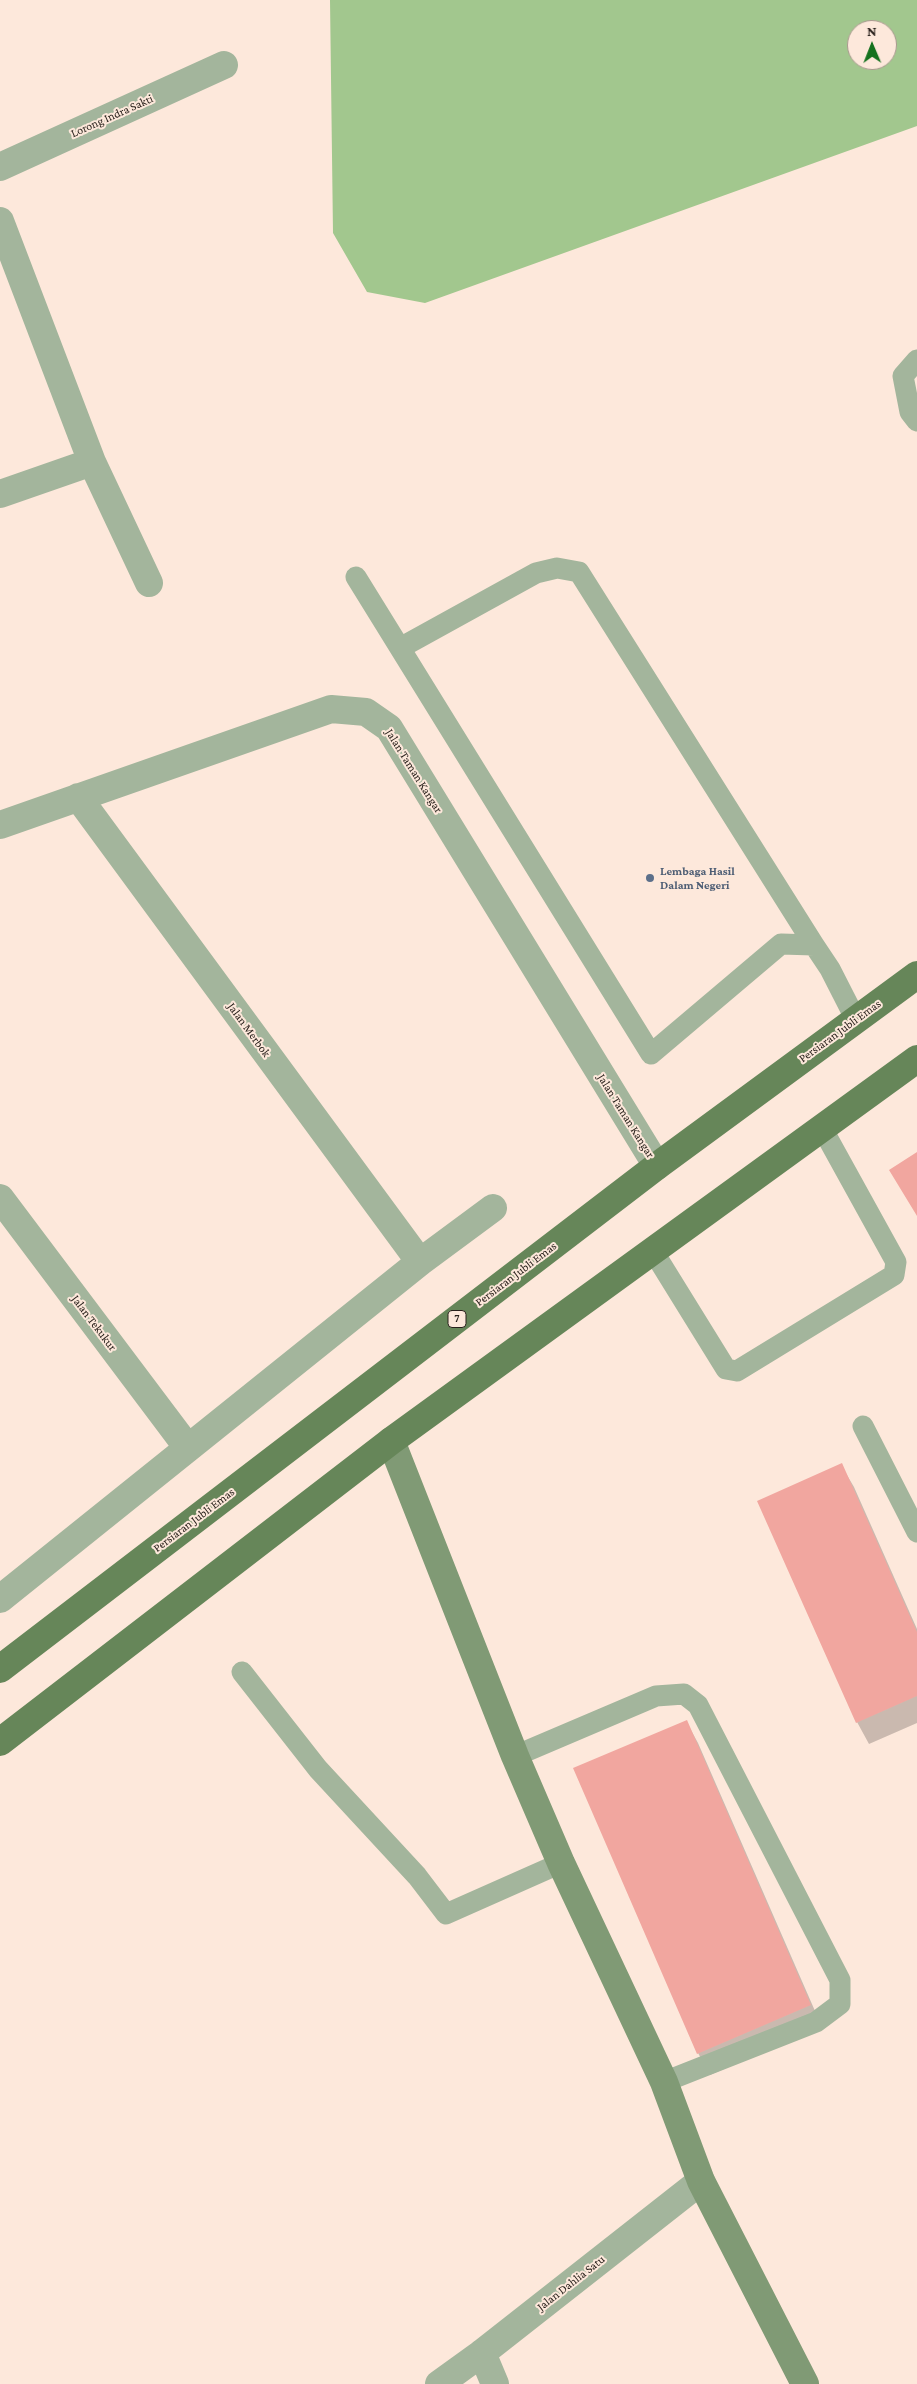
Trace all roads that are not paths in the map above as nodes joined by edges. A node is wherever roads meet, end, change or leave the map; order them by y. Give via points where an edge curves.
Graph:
1 (224, 65) dead end
2 (0, 167) edge
3 (0, 221) edge
4 (917, 360) edge
5 (917, 421) edge
6 (92, 462) junction
7 (0, 494) edge
8 (356, 577) dead end
9 (149, 583) dead end
10 (400, 648) junction
11 (78, 798) junction
12 (0, 825) edge
13 (814, 945) junction
14 (917, 975) edge
15 (856, 1020) junction
16 (917, 1059) edge
17 (822, 1128) junction
18 (657, 1166) junction
19 (0, 1198) edge
20 (493, 1208) dead end
21 (653, 1251) junction
22 (420, 1262) junction
23 (863, 1426) dead end
24 (391, 1442) junction
25 (188, 1448) junction
26 (917, 1532) edge
27 (0, 1599) edge
28 (0, 1669) edge
29 (242, 1672) dead end
30 (0, 1742) edge
31 (515, 1756) junction
32 (561, 1863) junction
33 (664, 2082) junction
34 (700, 2181) junction
35 (482, 2353) junction
36 (439, 2384) edge
37 (495, 2384) edge
38 (805, 2384) edge

1 - 2 street, Lorong Indra Sakti
3 - 6 street
4 - 5 lane via 903,376 910,412
6 - 7 street
6 - 9 street
8 - 10 lane
10 - 13 lane via 536,573 557,568 579,572
10 - 13 lane via 651,1054 781,944
11 - 12 street, Jalan Taman Kangar
11 - 18 street, Jalan Taman Kangar via 331,709 366,712 389,728
11 - 22 street, Jalan Merbok
13 - 15 lane
14 - 15 main road, Persiaran Jubli Emas / 7
15 - 18 main road, Persiaran Jubli Emas / 7
16 - 17 main road
17 - 21 main road
17 - 21 lane via 896,1262 894,1275 737,1371 726,1369
18 - 28 main road, Persiaran Jubli Emas / 7
19 - 25 street, Jalan Tekukur
20 - 22 street
21 - 24 main road
22 - 25 street
23 - 26 lane
24 - 30 main road
24 - 31 street
25 - 27 street
29 - 32 lane via 318,1769 417,1876 446,1914
31 - 32 street
31 - 33 lane via 656,1696 684,1694 698,1705 840,1980 840,2004 816,2022
32 - 33 street
33 - 34 street
34 - 35 street, Jalan Dahlia Satu
34 - 38 street
35 - 36 street, Jalan Dahlia Satu
35 - 37 street

